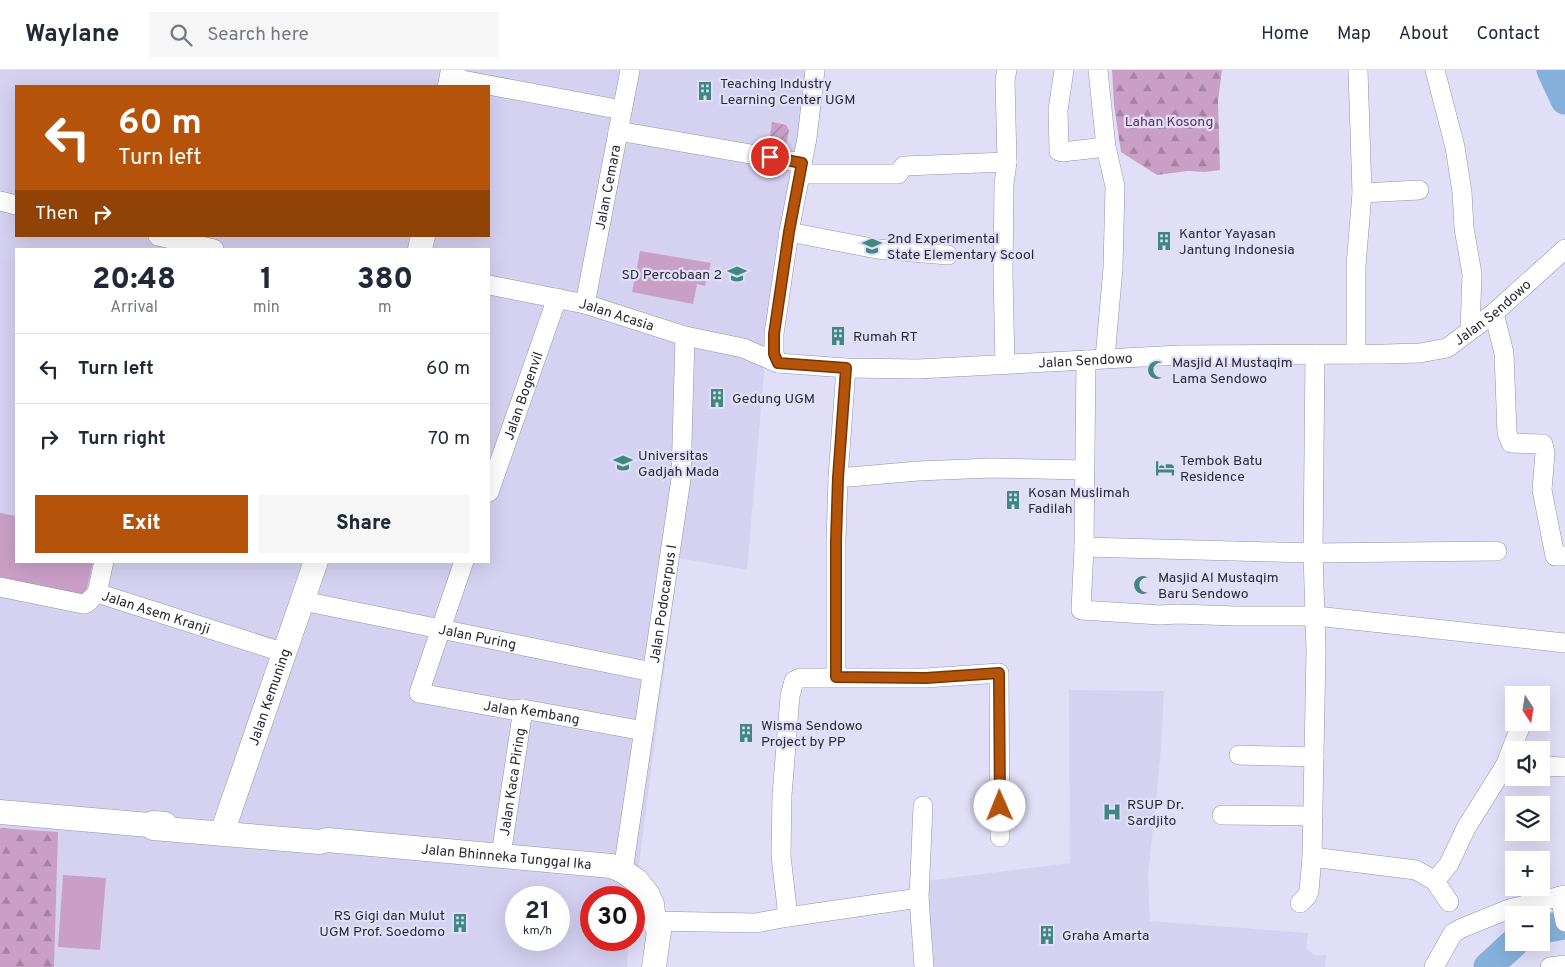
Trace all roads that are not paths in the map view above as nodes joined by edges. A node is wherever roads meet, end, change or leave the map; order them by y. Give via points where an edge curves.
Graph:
1 (630, 70) edge
2 (815, 70) edge
3 (1008, 70) edge
4 (1064, 70) edge
5 (1098, 70) edge
6 (1358, 70) edge
7 (1435, 70) edge
8 (451, 78) edge
9 (488, 85) edge
10 (490, 85) edge
11 (622, 110) junction
12 (618, 131) junction
13 (1106, 147) junction
14 (1007, 162) junction
15 (801, 169) junction
16 (1419, 190) dead end
17 (1362, 193) junction
18 (0, 201) edge
19 (15, 204) edge
20 (789, 232) junction
21 (162, 237) edge
22 (210, 248) edge
23 (1565, 249) edge
24 (948, 255) dead end
25 (490, 285) edge
26 (557, 298) junction
27 (585, 304) junction
28 (1494, 313) junction
29 (1470, 330) junction
30 (774, 334) junction
31 (685, 336) junction
32 (743, 348) junction
33 (1315, 354) junction
34 (1356, 354) junction
35 (1105, 358) junction
36 (1086, 360) junction
37 (778, 363) junction
38 (1005, 364) junction
39 (846, 368) junction
40 (1084, 470) junction
41 (838, 478) junction
42 (490, 489) edge
43 (1084, 547) junction
44 (1497, 551) dead end
45 (1313, 553) junction
46 (1565, 556) edge
47 (104, 563) edge
48 (315, 563) edge
49 (463, 563) edge
50 (0, 587) edge
51 (97, 593) junction
52 (302, 601) junction
53 (1316, 616) junction
54 (440, 630) junction
55 (1565, 643) edge
56 (284, 653) junction
57 (652, 672) junction
58 (836, 677) junction
59 (523, 709) junction
60 (644, 731) junction
61 (1239, 755) dead end
62 (1314, 757) junction
63 (1550, 766) edge
64 (1565, 767) edge
65 (1505, 771) edge
66 (923, 806) dead end
67 (0, 812) edge
68 (1222, 815) dead end
69 (1313, 816) junction
70 (223, 831) junction
71 (1000, 837) dead end
72 (501, 855) junction
73 (1312, 857) junction
74 (623, 871) junction
75 (1436, 882) junction
76 (919, 898) junction
77 (1449, 902) dead end
78 (1300, 903) dead end
79 (1563, 905) edge
80 (788, 917) junction
81 (654, 921) junction
82 (1565, 965) edge
83 (644, 967) edge
84 (654, 967) edge
85 (924, 967) edge
86 (1434, 967) edge
87 (1550, 967) edge

1 - 11 street, Jalan Cemara
2 - 15 street
3 - 14 street via 1005,80
4 - 13 street via 1058,110 1059,151
5 - 13 street
6 - 17 street
7 - 29 street via 1455,147 1462,192 1472,274
8 - 9 street
10 - 11 street
11 - 12 street, Jalan Cemara
12 - 15 street
12 - 27 street, Jalan Cemara
13 - 35 street via 1115,186 1113,268
14 - 15 street via 904,166 898,174
14 - 38 street via 1003,242
15 - 20 street
16 - 17 street
17 - 34 street via 1356,266
18 - 19 street
20 - 24 street via 877,250
20 - 30 street
21 - 22 street
23 - 28 street, Jalan Sendowo
25 - 26 street, Jalan Acasia
26 - 27 street, Jalan Acasia
26 - 42 street, Jalan Bogenvil
27 - 31 street, Jalan Acasia
28 - 29 street, Jalan Sendowo
28 - 46 street via 1504,353 1507,434 1511,443 1543,444 1542,490 1554,556
29 - 34 street, Jalan Sendowo via 1447,348 1420,353
30 - 32 street via 760,345
30 - 37 street via 774,354
31 - 32 street, Jalan Acasia
31 - 57 street, Jalan Podocarpus I via 681,479
32 - 37 street, Jalan Sendowo
33 - 34 street, Jalan Sendowo
33 - 35 street, Jalan Sendowo
33 - 45 street
35 - 36 street, Jalan Sendowo
36 - 38 street, Jalan Sendowo
36 - 40 street
37 - 39 street, Jalan Sendowo
38 - 39 street, Jalan Sendowo
39 - 41 street
40 - 41 street via 918,471
40 - 43 street
41 - 58 street
43 - 45 street
43 - 53 street via 1081,610 1160,615
44 - 45 street
45 - 53 street
47 - 51 street
48 - 52 street, Jalan Kemuning
49 - 54 street
50 - 51 street, Jalan Asem Kranji via 83,604
51 - 56 street, Jalan Asem Kranji
52 - 54 street, Jalan Puring
52 - 56 street, Jalan Kemuning
53 - 55 street
53 - 62 street
54 - 57 street, Jalan Puring
54 - 59 street, Jalan Kembang via 419,694 512,710
56 - 70 street, Jalan Kemuning
57 - 60 street, Jalan Podocarpus I
58 - 71 street via 926,678 999,673
58 - 80 street via 800,678 794,681 792,688 782,796 781,848
59 - 60 street, Jalan Kembang
59 - 72 street, Jalan Kaca Piring
60 - 74 street, Jalan Podocarpus I
61 - 62 street
62 - 69 street
63 - 64 street
65 - 75 street via 1466,828 1449,864
66 - 76 street
67 - 70 street, Jalan Bhinneka Tunggal Ika
68 - 69 street
69 - 73 street
70 - 72 street, Jalan Bhinneka Tunggal Ika via 320,836 327,840
72 - 74 street, Jalan Bhinneka Tunggal Ika via 605,864
73 - 75 street via 1416,870
73 - 78 street via 1309,891
74 - 81 street, Jalan Bhinneka Tunggal Ika via 648,895 654,909
75 - 77 street
76 - 80 street
76 - 85 street
79 - 86 street via 1509,909 1462,928 1453,934
80 - 81 street via 756,923
81 - 83 street via 649,930
81 - 84 street, Jalan Bhinneka Tunggal Ika via 659,931
82 - 87 street

